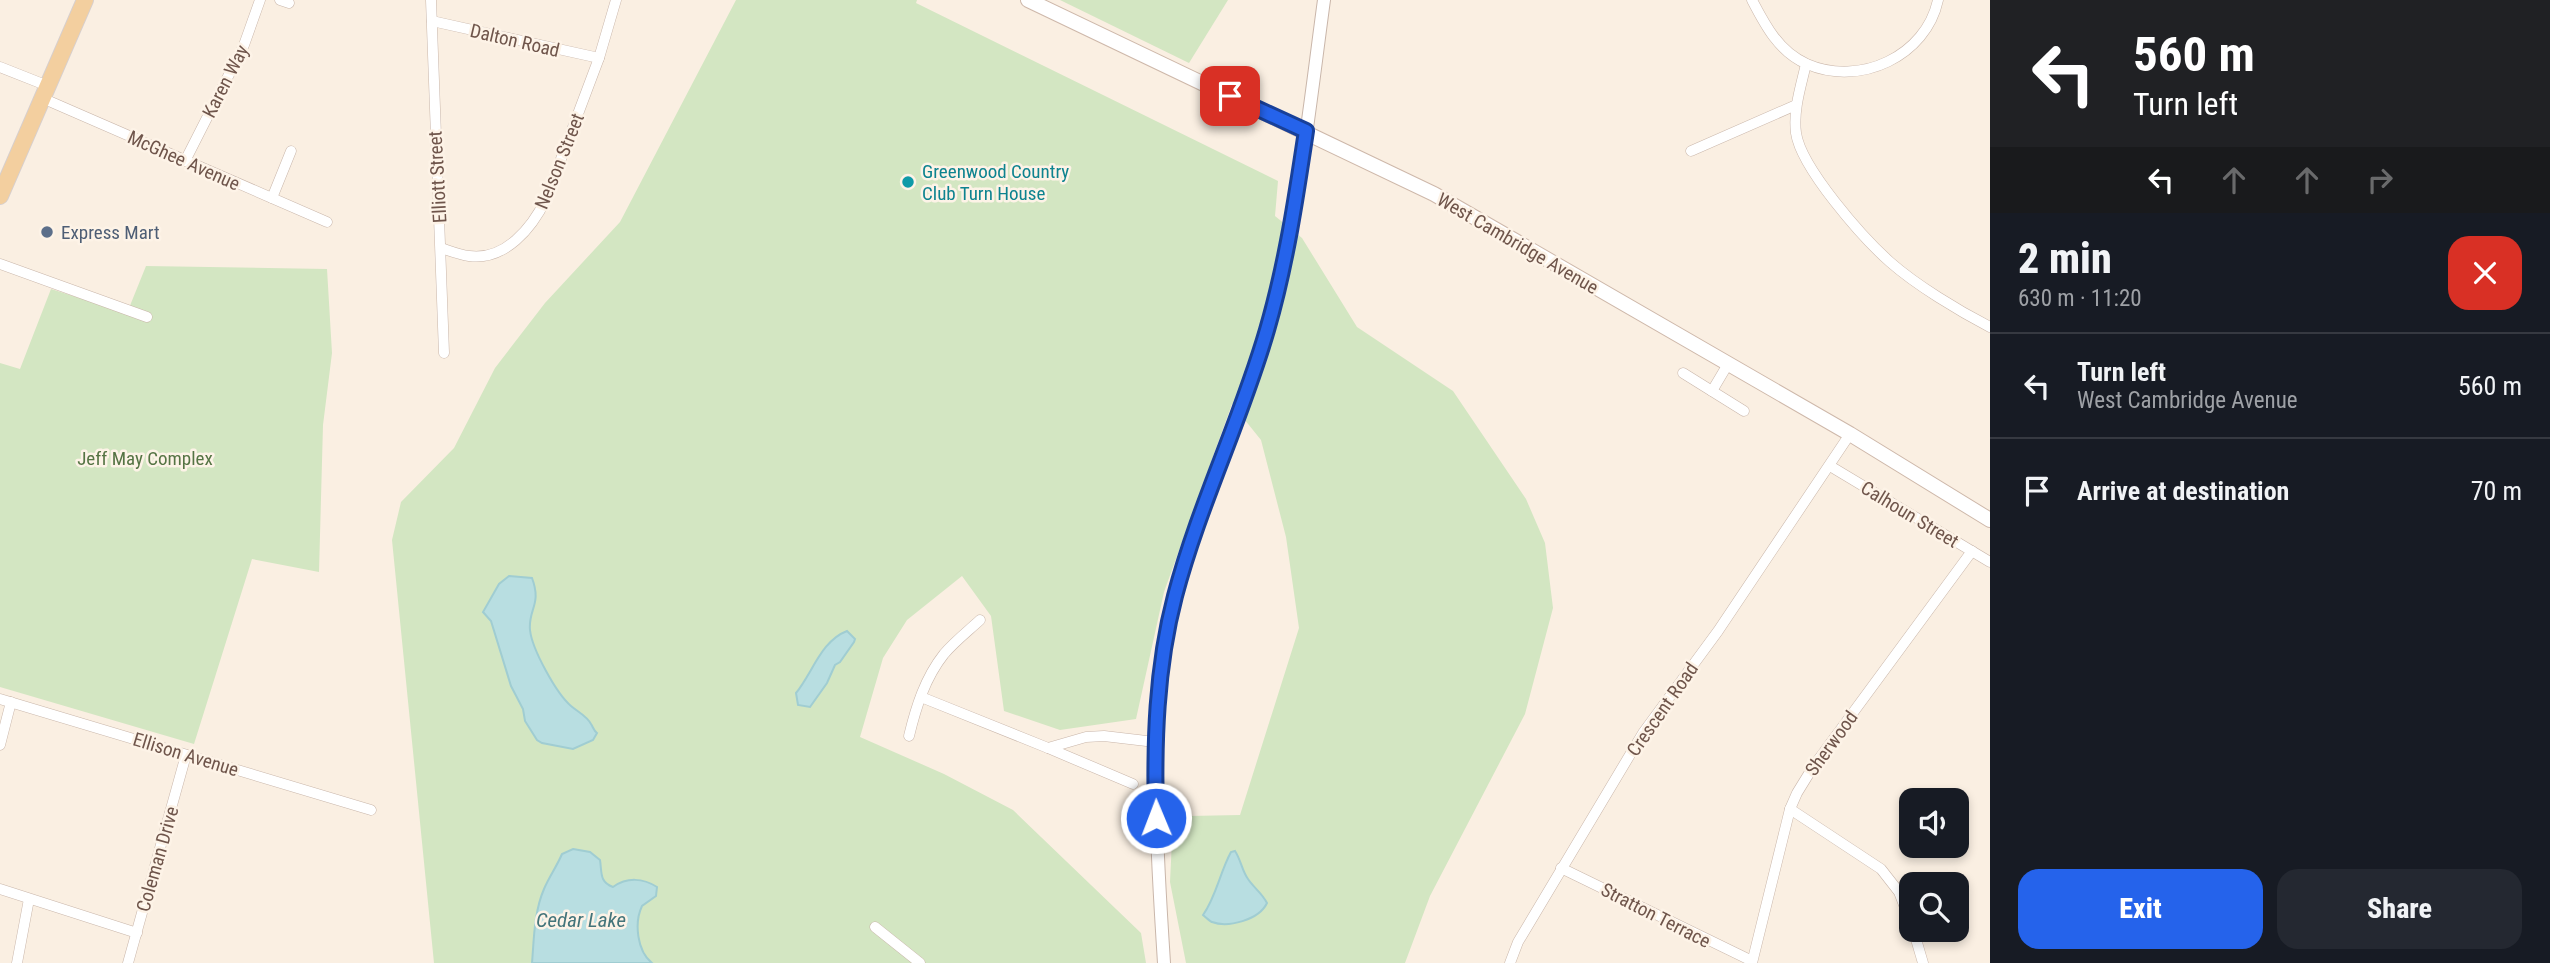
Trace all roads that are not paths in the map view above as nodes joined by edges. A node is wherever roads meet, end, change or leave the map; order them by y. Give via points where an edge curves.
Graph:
1 (85, 0) edge
2 (260, 0) edge
3 (431, 0) edge
4 (616, 0) edge
5 (1028, 0) edge
6 (1324, 0) edge
7 (1752, 0) edge
8 (1938, 0) edge
9 (432, 21) junction
10 (599, 58) junction
11 (1806, 64) junction
12 (0, 67) edge
13 (45, 92) junction
14 (1796, 105) junction
15 (1306, 131) junction
16 (290, 151) dead end
17 (1691, 151) dead end
18 (185, 161) junction
19 (0, 196) edge
20 (272, 198) junction
21 (327, 222) dead end
22 (442, 248) junction
23 (0, 264) edge
24 (147, 317) dead end
25 (1990, 327) edge
26 (444, 354) dead end
27 (1728, 364) junction
28 (1683, 373) dead end
29 (1712, 391) junction
30 (1744, 411) dead end
31 (1850, 434) junction
32 (1830, 466) junction
33 (1990, 520) edge
34 (1972, 551) junction
35 (1990, 562) edge
36 (981, 620) dead end
37 (921, 697) junction
38 (5, 700) edge
39 (909, 736) dead end
40 (1155, 741) junction
41 (0, 745) edge
42 (1048, 748) junction
43 (186, 755) junction
44 (1133, 784) dead end
45 (1790, 809) junction
46 (372, 810) dead end
47 (1561, 868) junction
48 (0, 890) edge
49 (1899, 892) edge
50 (29, 899) junction
51 (874, 927) dead end
52 (137, 933) junction
53 (1917, 942) edge
54 (1752, 962) edge
55 (17, 963) edge
56 (128, 963) edge
57 (920, 963) edge
58 (1164, 963) edge
59 (1510, 963) edge
60 (1923, 963) edge

1 - 13 main road
2 - 18 street, Karen Way via 244,46
3 - 9 street, Elliott Street
4 - 10 street, Nelson Street
5 - 15 main road, West Cambridge Avenue
6 - 15 street
7 - 11 street via 1773,36
8 - 11 street via 1925,32 1894,60 1846,71
9 - 10 street, Dalton Road
9 - 22 street, Elliott Street
10 - 22 street, Nelson Street via 546,199 529,228 510,245 488,255 467,256
11 - 14 street
12 - 13 street, McGhee Avenue
13 - 18 street, McGhee Avenue
13 - 19 main road
14 - 17 street
14 - 25 street via 1796,132 1805,161 1874,246 1910,277
15 - 27 main road, West Cambridge Avenue via 1434,194
15 - 40 street via 1268,329 1174,597
16 - 20 street
18 - 20 street, McGhee Avenue
20 - 21 street, McGhee Avenue
22 - 26 street, Elliott Street
23 - 24 street
27 - 29 street
27 - 31 main road, West Cambridge Avenue
28 - 29 street
29 - 30 street
31 - 32 street, Crescent Road
31 - 33 main road, West Cambridge Avenue
32 - 34 street, Calhoun Street
32 - 47 street, Crescent Road via 1643,733
34 - 35 street, Calhoun Street
34 - 45 street, Sherwood via 1813,767
36 - 37 street via 945,652
37 - 39 street
37 - 42 street
38 - 41 street
38 - 43 street, Ellison Avenue
40 - 42 street via 1086,737
40 - 58 street
42 - 44 street
43 - 46 street, Ellison Avenue
43 - 52 street, Coleman Drive
45 - 49 street via 1881,869
45 - 54 street, Sherwood
47 - 54 street, Stratton Terrace
47 - 59 street, Crescent Road
48 - 50 street
50 - 52 street
50 - 55 street
51 - 57 street
52 - 56 street, Coleman Drive
53 - 60 street

